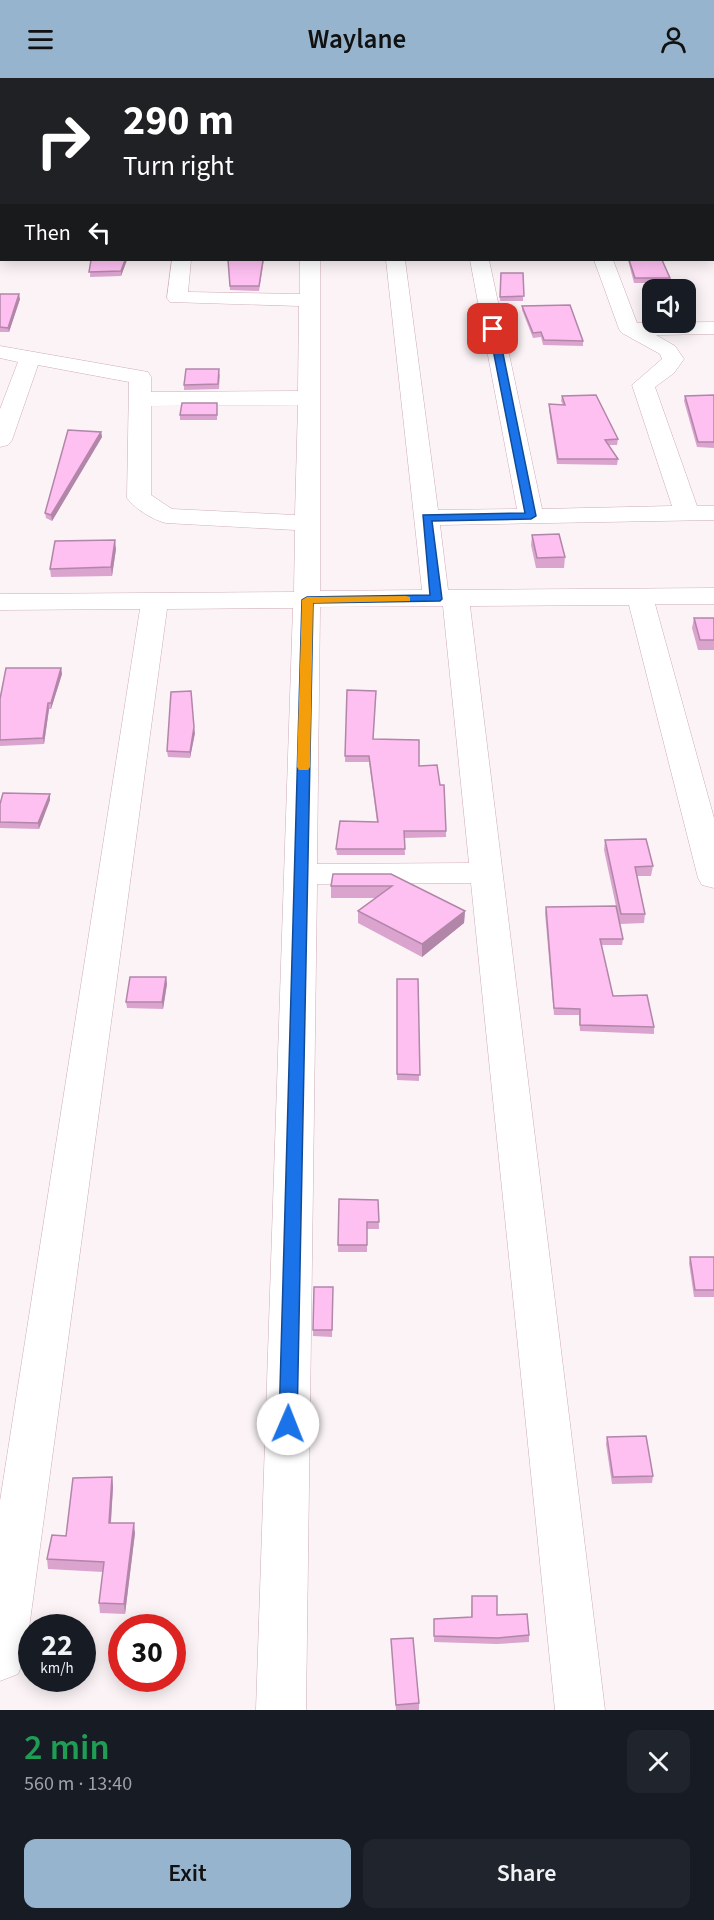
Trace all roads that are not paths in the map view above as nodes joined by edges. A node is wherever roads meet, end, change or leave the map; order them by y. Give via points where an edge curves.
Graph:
1 (182, 261) edge
2 (310, 261) edge
3 (395, 261) edge
4 (479, 261) edge
5 (603, 261) edge
6 (309, 300) junction
7 (714, 328) edge
8 (629, 329) junction
9 (0, 352) edge
10 (30, 357) junction
11 (309, 398) junction
12 (140, 399) junction
13 (0, 440) edge
14 (687, 513) junction
15 (714, 513) edge
16 (531, 516) junction
17 (426, 518) junction
18 (308, 523) junction
19 (640, 597) junction
20 (714, 597) edge
21 (446, 599) junction
22 (307, 600) junction
23 (155, 601) junction
24 (0, 602) edge
25 (487, 873) junction
26 (301, 874) junction
27 (714, 878) edge
28 (0, 1658) edge
29 (281, 1710) edge
30 (580, 1710) edge

1 - 6 street via 177,298
2 - 6 street
3 - 17 street
4 - 16 street
5 - 8 street
6 - 11 street
7 - 8 street
8 - 14 street via 668,350 673,359 643,385
9 - 10 street
10 - 12 street via 140,377
10 - 13 street
11 - 12 street
11 - 18 street
12 - 18 street via 140,498 166,516
14 - 15 street
14 - 16 street
16 - 17 street
17 - 21 street
18 - 22 street
19 - 20 street
19 - 21 street
19 - 27 street
21 - 22 street
21 - 25 street
22 - 23 street
22 - 26 street
23 - 24 street
23 - 28 street
25 - 26 street
25 - 30 street
26 - 29 street

